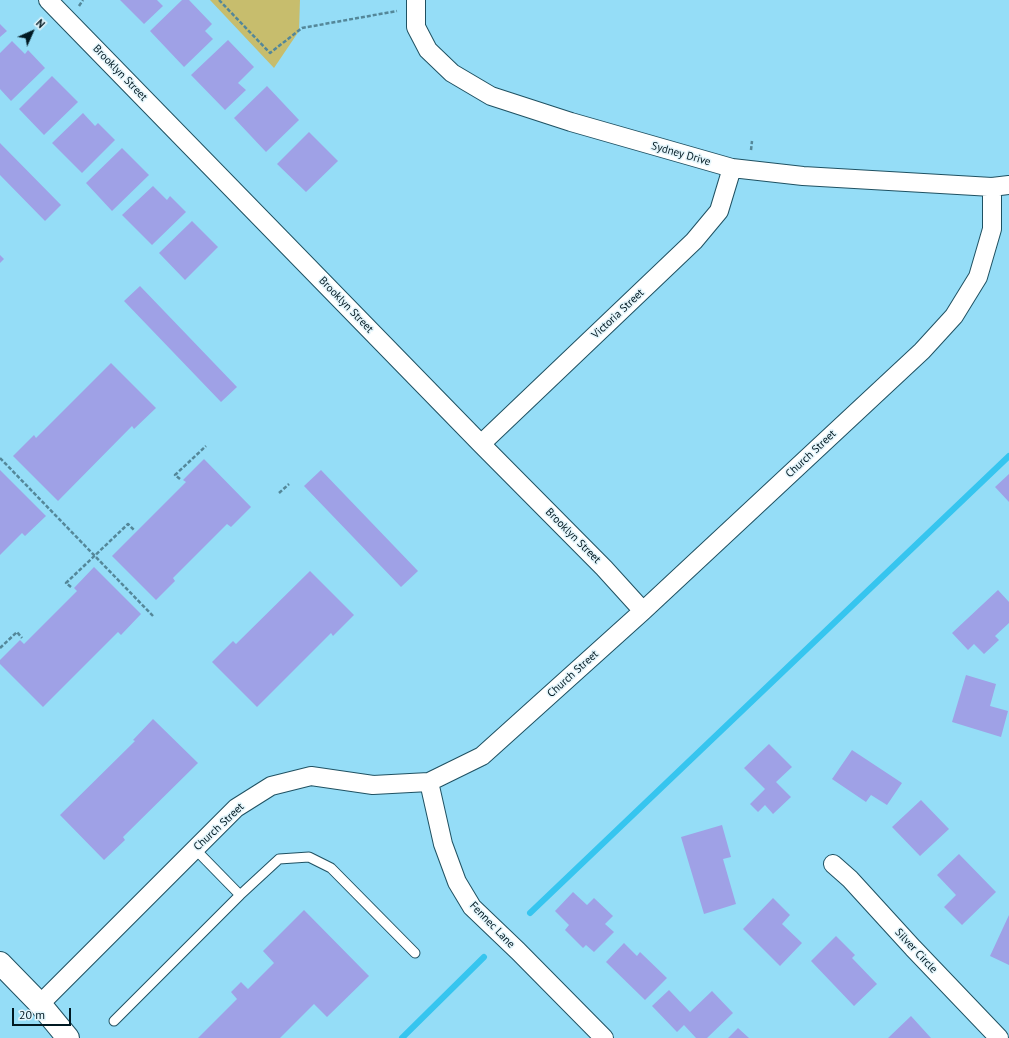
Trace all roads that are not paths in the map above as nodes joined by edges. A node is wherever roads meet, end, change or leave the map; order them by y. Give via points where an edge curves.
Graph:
1 (48, 0) edge
2 (416, 0) edge
3 (732, 168) junction
4 (1000, 186) edge
5 (481, 444) junction
6 (643, 610) junction
7 (429, 782) junction
8 (195, 849) junction
9 (833, 864) dead end
10 (240, 895) junction
11 (415, 953) dead end
12 (0, 964) edge
13 (40, 1004) junction
14 (114, 1021) dead end
15 (68, 1038) edge
16 (604, 1038) edge
17 (998, 1038) edge

1 - 5 street, Brooklyn Street
2 - 3 street, Sydney Drive via 416,27 428,50 452,73 491,96 571,122
3 - 4 street, Sydney Drive via 803,176
3 - 5 street, Victoria Street via 719,211 694,241
4 - 6 street, Church Street via 992,229 978,277 954,316 922,351
5 - 6 street, Brooklyn Street
6 - 7 street, Church Street via 482,756
7 - 8 street, Church Street via 373,786 311,776 271,786 236,808
7 - 16 street, Fennec Lane via 443,844 457,882 472,907
8 - 10 lane
8 - 13 street, Church Street
9 - 17 street, Silver Circle via 850,879
10 - 11 lane via 279,859 309,857 330,868
10 - 14 lane
12 - 13 main road
13 - 15 main road

